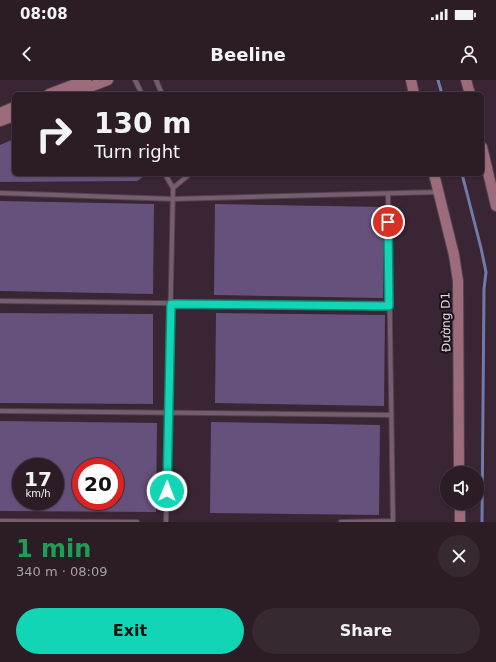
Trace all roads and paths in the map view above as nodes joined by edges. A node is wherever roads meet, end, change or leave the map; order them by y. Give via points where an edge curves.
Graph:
1 (86, 80) edge
2 (108, 80) edge
3 (135, 80) edge
4 (156, 80) edge
5 (411, 80) edge
6 (466, 80) edge
7 (54, 92) edge
8 (76, 92) edge
9 (141, 92) edge
10 (161, 92) edge
11 (414, 92) edge
12 (469, 92) edge
13 (12, 110) edge
14 (12, 112) edge
15 (0, 113) edge
16 (0, 121) edge
17 (484, 155) edge
18 (167, 176) edge
19 (188, 176) edge
20 (435, 176) edge
21 (174, 188) junction
22 (439, 192) junction
23 (0, 193) edge
24 (388, 194) junction
25 (173, 199) junction
26 (496, 206) edge
27 (0, 301) edge
28 (171, 304) junction
29 (389, 306) junction
30 (0, 411) edge
31 (169, 414) junction
32 (391, 415) junction
33 (459, 466) edge
34 (460, 510) edge
35 (0, 521) edge
36 (137, 522) edge
37 (166, 522) edge
38 (341, 522) edge
39 (460, 522) edge

1 - 7 street
2 - 8 street
3 - 9 lane
4 - 10 lane
5 - 11 street
6 - 12 street
13 - 15 street
14 - 16 street
17 - 26 street
18 - 21 lane
19 - 21 lane
20 - 22 street, Đường D1
21 - 25 lane
22 - 24 lane
22 - 33 street, Đường D1 via 458,281
23 - 25 lane
24 - 25 lane
24 - 29 lane
25 - 28 lane
27 - 28 lane
28 - 29 lane
28 - 31 lane
29 - 32 lane
30 - 31 lane
31 - 32 lane
31 - 37 lane
32 - 38 lane via 393,521
34 - 39 street
35 - 36 lane

